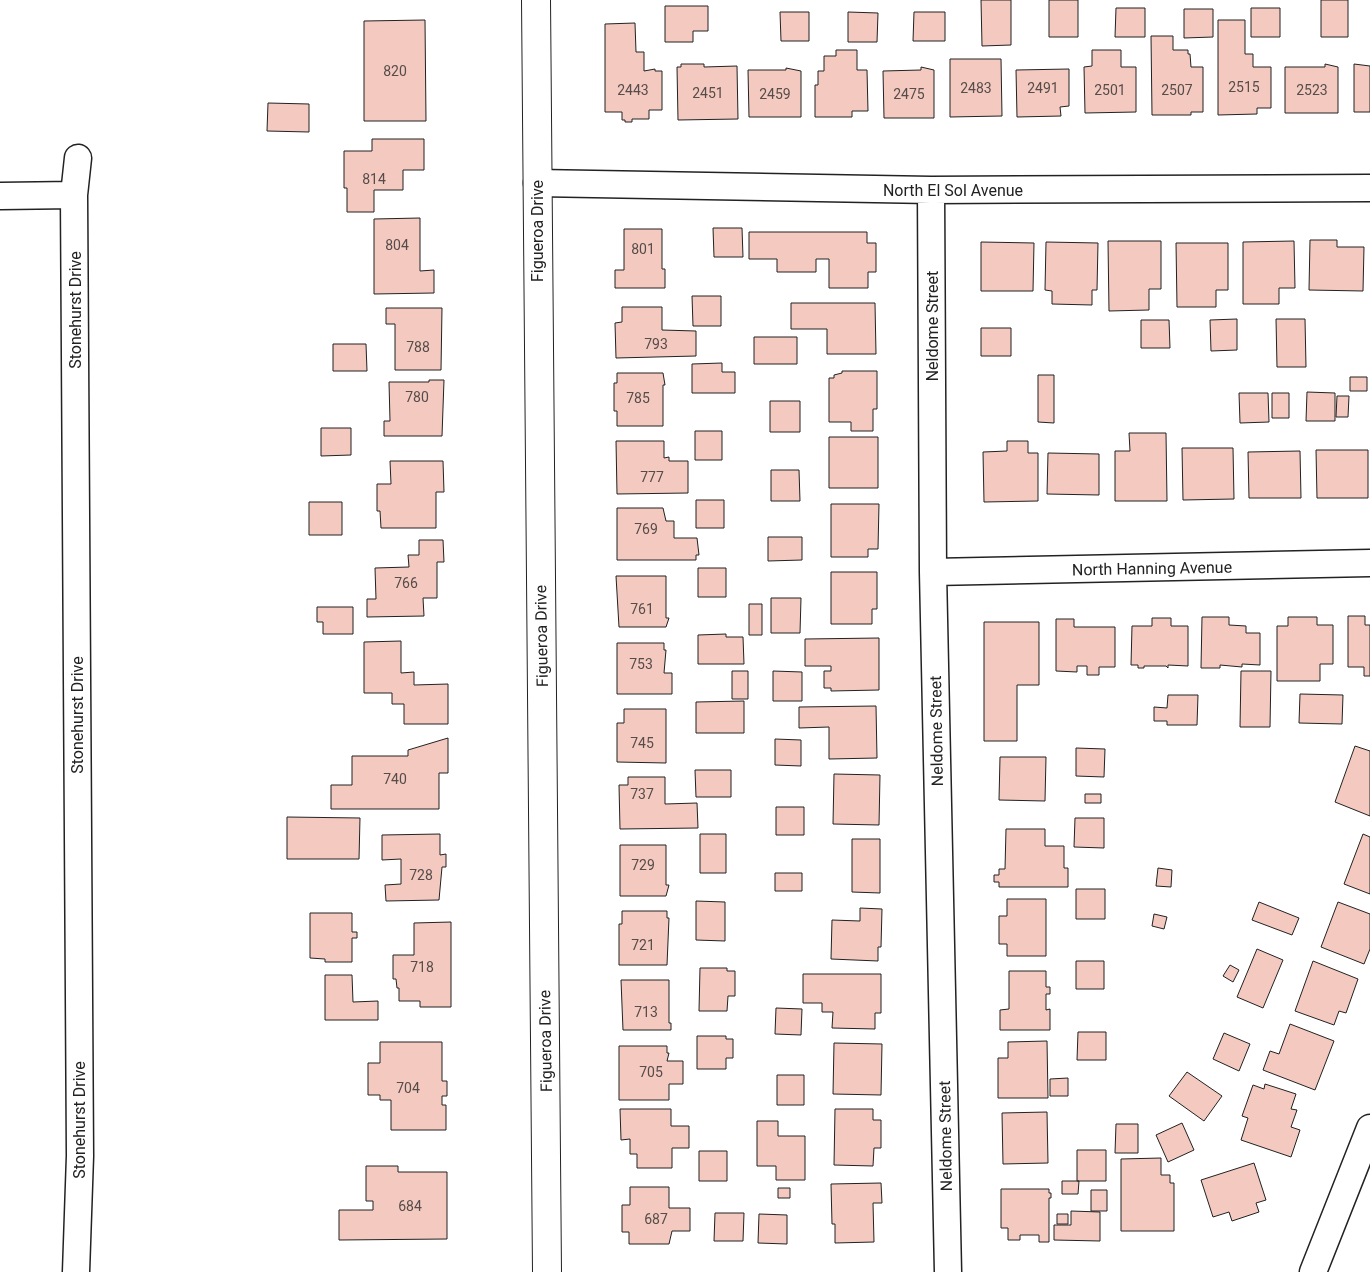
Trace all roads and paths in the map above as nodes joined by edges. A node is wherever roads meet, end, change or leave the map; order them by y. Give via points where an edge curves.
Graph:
1 (536, 0) edge
2 (78, 158) dead end
3 (537, 183) junction
4 (1370, 188) edge
5 (931, 190) junction
6 (74, 195) junction
7 (0, 196) edge
8 (1370, 564) edge
9 (933, 572) junction
10 (1370, 1128) edge
11 (76, 1272) edge
12 (547, 1272) edge
13 (948, 1272) edge
14 (1313, 1272) edge

1 - 3 street, Figueroa Drive
2 - 6 street, Stonehurst Drive
3 - 5 street, North El Sol Avenue
3 - 12 street, Figueroa Drive
4 - 5 street, North El Sol Avenue
5 - 9 street, Neldome Street
6 - 7 street
6 - 11 street, Stonehurst Drive via 80,1156
8 - 9 street, North Hanning Avenue
9 - 13 street, Neldome Street
10 - 14 street

